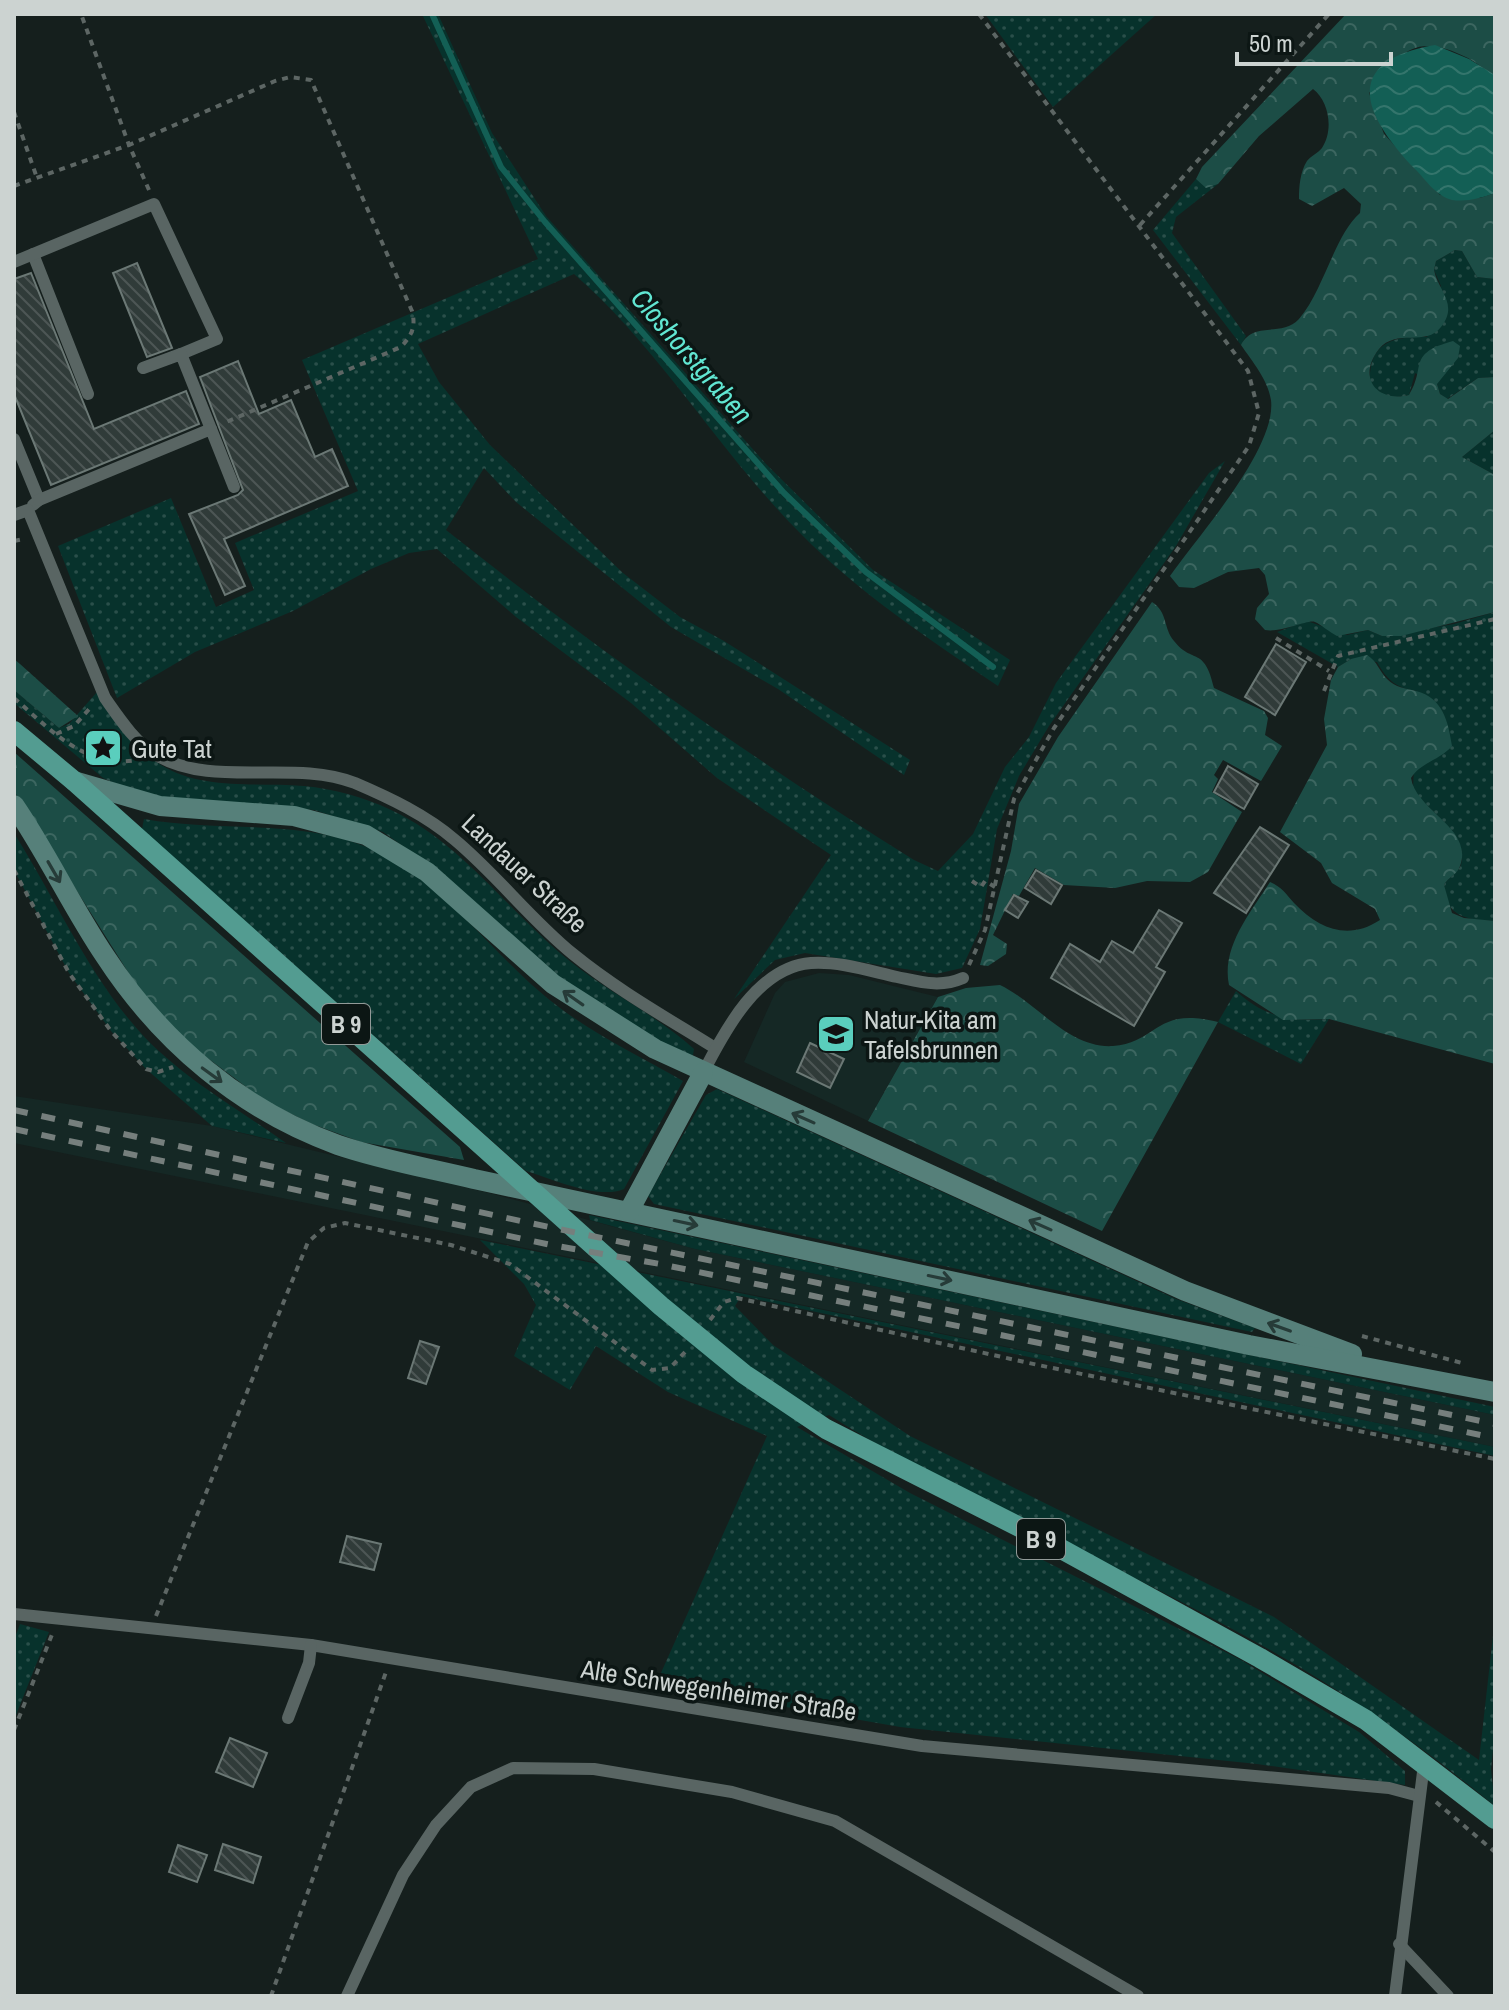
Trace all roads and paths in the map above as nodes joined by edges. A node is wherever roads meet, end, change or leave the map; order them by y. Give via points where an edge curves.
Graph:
1 (81, 14) edge
2 (979, 14) edge
3 (1329, 14) edge
4 (14, 112) edge
5 (129, 145) junction
6 (37, 178) junction
7 (14, 186) edge
8 (154, 204) junction
9 (1140, 225) junction
10 (33, 254) junction
11 (14, 262) edge
12 (181, 354) junction
13 (143, 368) dead end
14 (88, 394) dead end
15 (211, 429) junction
16 (14, 439) edge
17 (234, 487) dead end
18 (39, 500) junction
19 (28, 510) junction
20 (14, 515) edge
21 (1495, 619) edge
22 (1276, 638) dead end
23 (1329, 671) junction
24 (103, 691) junction
25 (1324, 691) dead end
26 (14, 698) edge
27 (14, 731) edge
28 (56, 734) junction
29 (155, 755) junction
30 (74, 781) junction
31 (14, 805) edge
32 (14, 870) edge
33 (972, 881) dead end
34 (995, 887) junction
35 (963, 978) joint
36 (715, 1048) junction
37 (187, 1056) junction
38 (703, 1073) junction
39 (629, 1211) junction
40 (737, 1298) dead end
41 (646, 1368) dead end
42 (1405, 1372) junction
43 (1495, 1392) edge
44 (1495, 1459) edge
45 (14, 1614) edge
46 (59, 1619) junction
47 (151, 1629) junction
48 (311, 1645) junction
49 (390, 1658) junction
50 (288, 1718) dead end
51 (14, 1730) edge
52 (1424, 1764) junction
53 (1419, 1796) junction
54 (1495, 1819) edge
55 (1495, 1852) edge
56 (1399, 1944) junction
57 (271, 1996) edge
58 (347, 1996) edge
59 (1138, 1996) edge
60 (1395, 1996) edge
61 (1448, 1996) edge

1 - 5 path
2 - 9 path
3 - 9 path
4 - 6 path
5 - 6 path
5 - 8 path
5 - 15 path via 275,81 311,80 412,311 415,323 401,347
6 - 7 path
8 - 10 lane
8 - 12 lane via 217,339
9 - 34 path via 1248,371 1259,413 1249,446 1054,728 1014,799
10 - 11 lane
10 - 14 lane
12 - 13 lane
12 - 15 lane
15 - 17 lane
15 - 18 lane
16 - 18 lane
18 - 19 lane
19 - 20 lane
19 - 24 lane, Landauer Straße
21 - 23 path via 1338,656
22 - 23 path
23 - 25 path
24 - 28 path via 83,718
24 - 29 lane, Landauer Straße via 124,725
26 - 28 path
27 - 30 main road
28 - 29 path via 96,759 116,762
29 - 36 lane, Landauer Straße via 202,770 308,772 351,782 407,807 454,839 571,953
38 -> 30 main road via 598,1016 553,984 427,872 366,835 294,816 160,806
30 - 52 main road, B 9 via 661,1306 744,1374 826,1429 1260,1658 1366,1720
31 -> 37 main road via 105,956
32 - 37 path via 69,973 146,1069 158,1072
33 - 34 path
34 - 35 path via 985,930
35 - 36 lane via 936,985 836,964 791,966 758,991
36 - 38 lane
37 -> 39 main road via 298,1129 377,1157
38 - 39 main road
42 -> 38 main road via 1185,1291
39 -> 42 main road via 1249,1345
40 - 44 path
41 - 47 path via 510,1264 451,1245 345,1223 324,1228 308,1242
42 - 43 main road
45 - 46 lane, Alte Schwegenheimer Straße
46 - 47 lane, Alte Schwegenheimer Straße
46 - 51 path
47 - 48 lane, Alte Schwegenheimer Straße
48 - 49 lane, Alte Schwegenheimer Straße
48 - 50 lane
49 - 53 lane, Alte Schwegenheimer Straße via 922,1746 1389,1788
49 - 57 path
52 - 53 lane
52 - 54 main road, B 9
53 - 55 path via 1434,1800
53 - 56 lane
56 - 60 lane
56 - 61 lane
58 - 59 lane via 403,1875 436,1825 471,1787 513,1768 526,1768 594,1769 732,1792 835,1821

